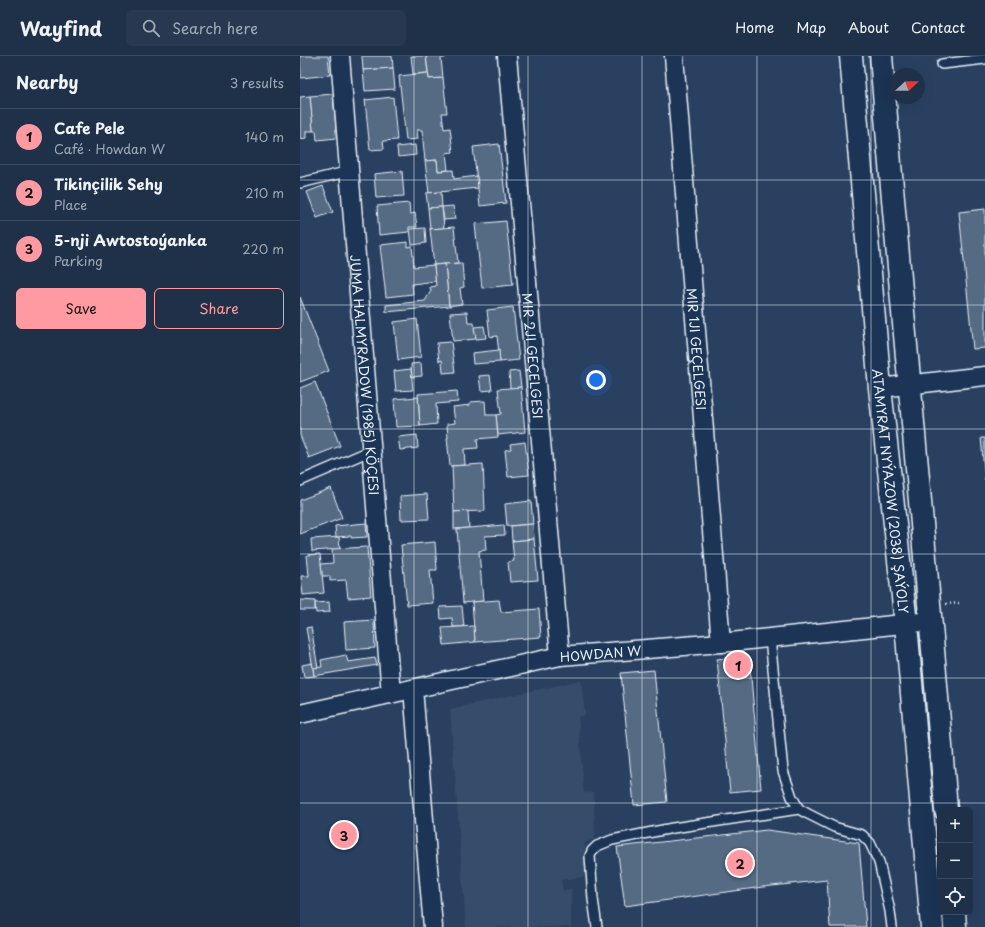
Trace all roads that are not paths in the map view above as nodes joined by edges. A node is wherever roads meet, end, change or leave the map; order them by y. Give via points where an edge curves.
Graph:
1 (340, 56) edge
2 (507, 56) edge
3 (674, 56) edge
4 (851, 56) edge
5 (881, 56) edge
6 (985, 59) edge
7 (942, 64) dead end
8 (350, 171) junction
9 (300, 183) edge
10 (985, 376) edge
11 (909, 384) junction
12 (880, 388) junction
13 (372, 450) junction
14 (300, 481) edge
15 (931, 621) junction
16 (906, 624) junction
17 (770, 638) junction
18 (720, 643) junction
19 (560, 656) junction
20 (413, 689) junction
21 (391, 694) junction
22 (300, 714) edge
23 (946, 807) edge
24 (799, 808) junction
25 (954, 915) edge
26 (433, 927) edge
27 (597, 927) edge
28 (892, 927) edge
29 (932, 927) edge
30 (955, 927) edge

1 - 8 street, JUMA HALMYRADOW (1985) KÖÇESI
2 - 19 street, MIR 2JI GEÇELGESI
3 - 18 street, MIR 1JI GEÇELGESI
4 - 12 main road, ATAMYRAT NYÝAZOW (2038) ŞAÝOLY
5 - 11 main road, ATAMYRAT NYÝAZOW (2038) ŞAÝOLY
6 - 7 lane
8 - 9 lane
8 - 13 street, JUMA HALMYRADOW (1985) KÖÇESI
10 - 11 street
11 - 12 street
11 - 15 main road, ATAMYRAT NYÝAZOW (2038) ŞAÝOLY
12 - 16 main road, ATAMYRAT NYÝAZOW (2038) ŞAÝOLY
13 - 14 lane
13 - 21 street, JUMA HALMYRADOW (1985) KÖÇESI
15 - 16 street, HOWDAN W
15 - 23 main road, ATAMYRAT NYÝAZOW (2038) ŞAÝOLY
16 - 17 street, HOWDAN W
16 - 29 main road, ATAMYRAT NYÝAZOW (2038) ŞAÝOLY
17 - 18 street, HOWDAN W
17 - 24 lane via 783,771 792,797
18 - 19 street, HOWDAN W
19 - 20 street, HOWDAN W
20 - 21 street, HOWDAN W
20 - 26 street
21 - 22 street, HOWDAN W
24 - 27 lane via 656,831 612,840 598,846 590,856
24 - 28 lane via 834,827 862,836 870,842 879,862
25 - 30 main road

